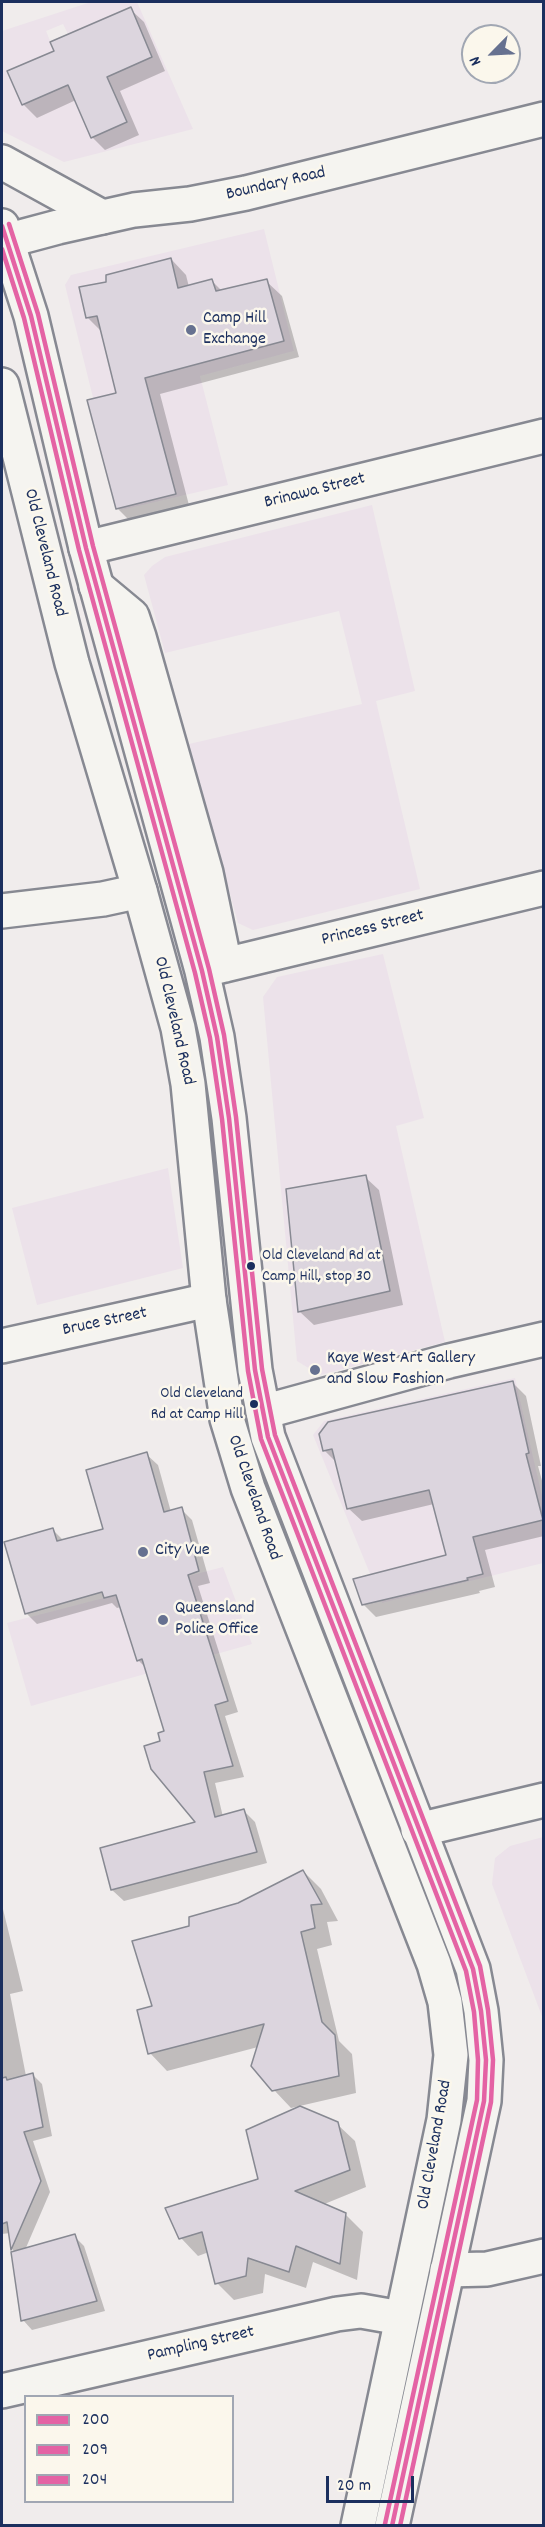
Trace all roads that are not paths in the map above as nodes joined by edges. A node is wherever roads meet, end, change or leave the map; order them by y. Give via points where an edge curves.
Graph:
1 (543, 119) edge
2 (2, 162) edge
3 (102, 217) junction
4 (3, 237) edge
5 (2, 386) edge
6 (543, 436) edge
7 (86, 548) junction
8 (543, 888) edge
9 (140, 891) junction
10 (2, 912) edge
11 (214, 968) junction
12 (209, 1300) junction
13 (543, 1339) edge
14 (2, 1346) edge
15 (263, 1412) junction
16 (543, 1800) edge
17 (418, 1830) junction
18 (543, 2256) edge
19 (447, 2270) junction
20 (401, 2318) junction
21 (2, 2391) edge
22 (358, 2526) edge
23 (392, 2526) edge

1 - 3 main road, Boundary Road via 246,193
2 - 3 main road
3 - 4 main road, Boundary Road
4 - 7 main road, Old Cleveland Road via 31,316
5 - 9 main road, Old Cleveland Road via 72,663
6 - 7 main road, Brinawa Street
7 - 11 main road, Old Cleveland Road
8 - 11 main road, Princess Street
9 - 10 main road
9 - 12 main road, Old Cleveland Road via 170,996 188,1084
11 - 15 main road, Old Cleveland Road via 217,1037
12 - 14 main road, Bruce Street
12 - 20 main road, Old Cleveland Road via 222,1398 248,1488 434,1964 444,2002 450,2055 444,2120
13 - 15 main road
15 - 17 main road, Old Cleveland Road via 287,1491
16 - 17 main road
17 - 19 main road, Old Cleveland Road via 472,1969 482,2011 486,2060 484,2101
18 - 19 main road via 487,2269
19 - 23 main road, Old Cleveland Road
20 - 21 main road, Pampling Street via 361,2311 337,2314
20 - 22 main road, Old Cleveland Road

